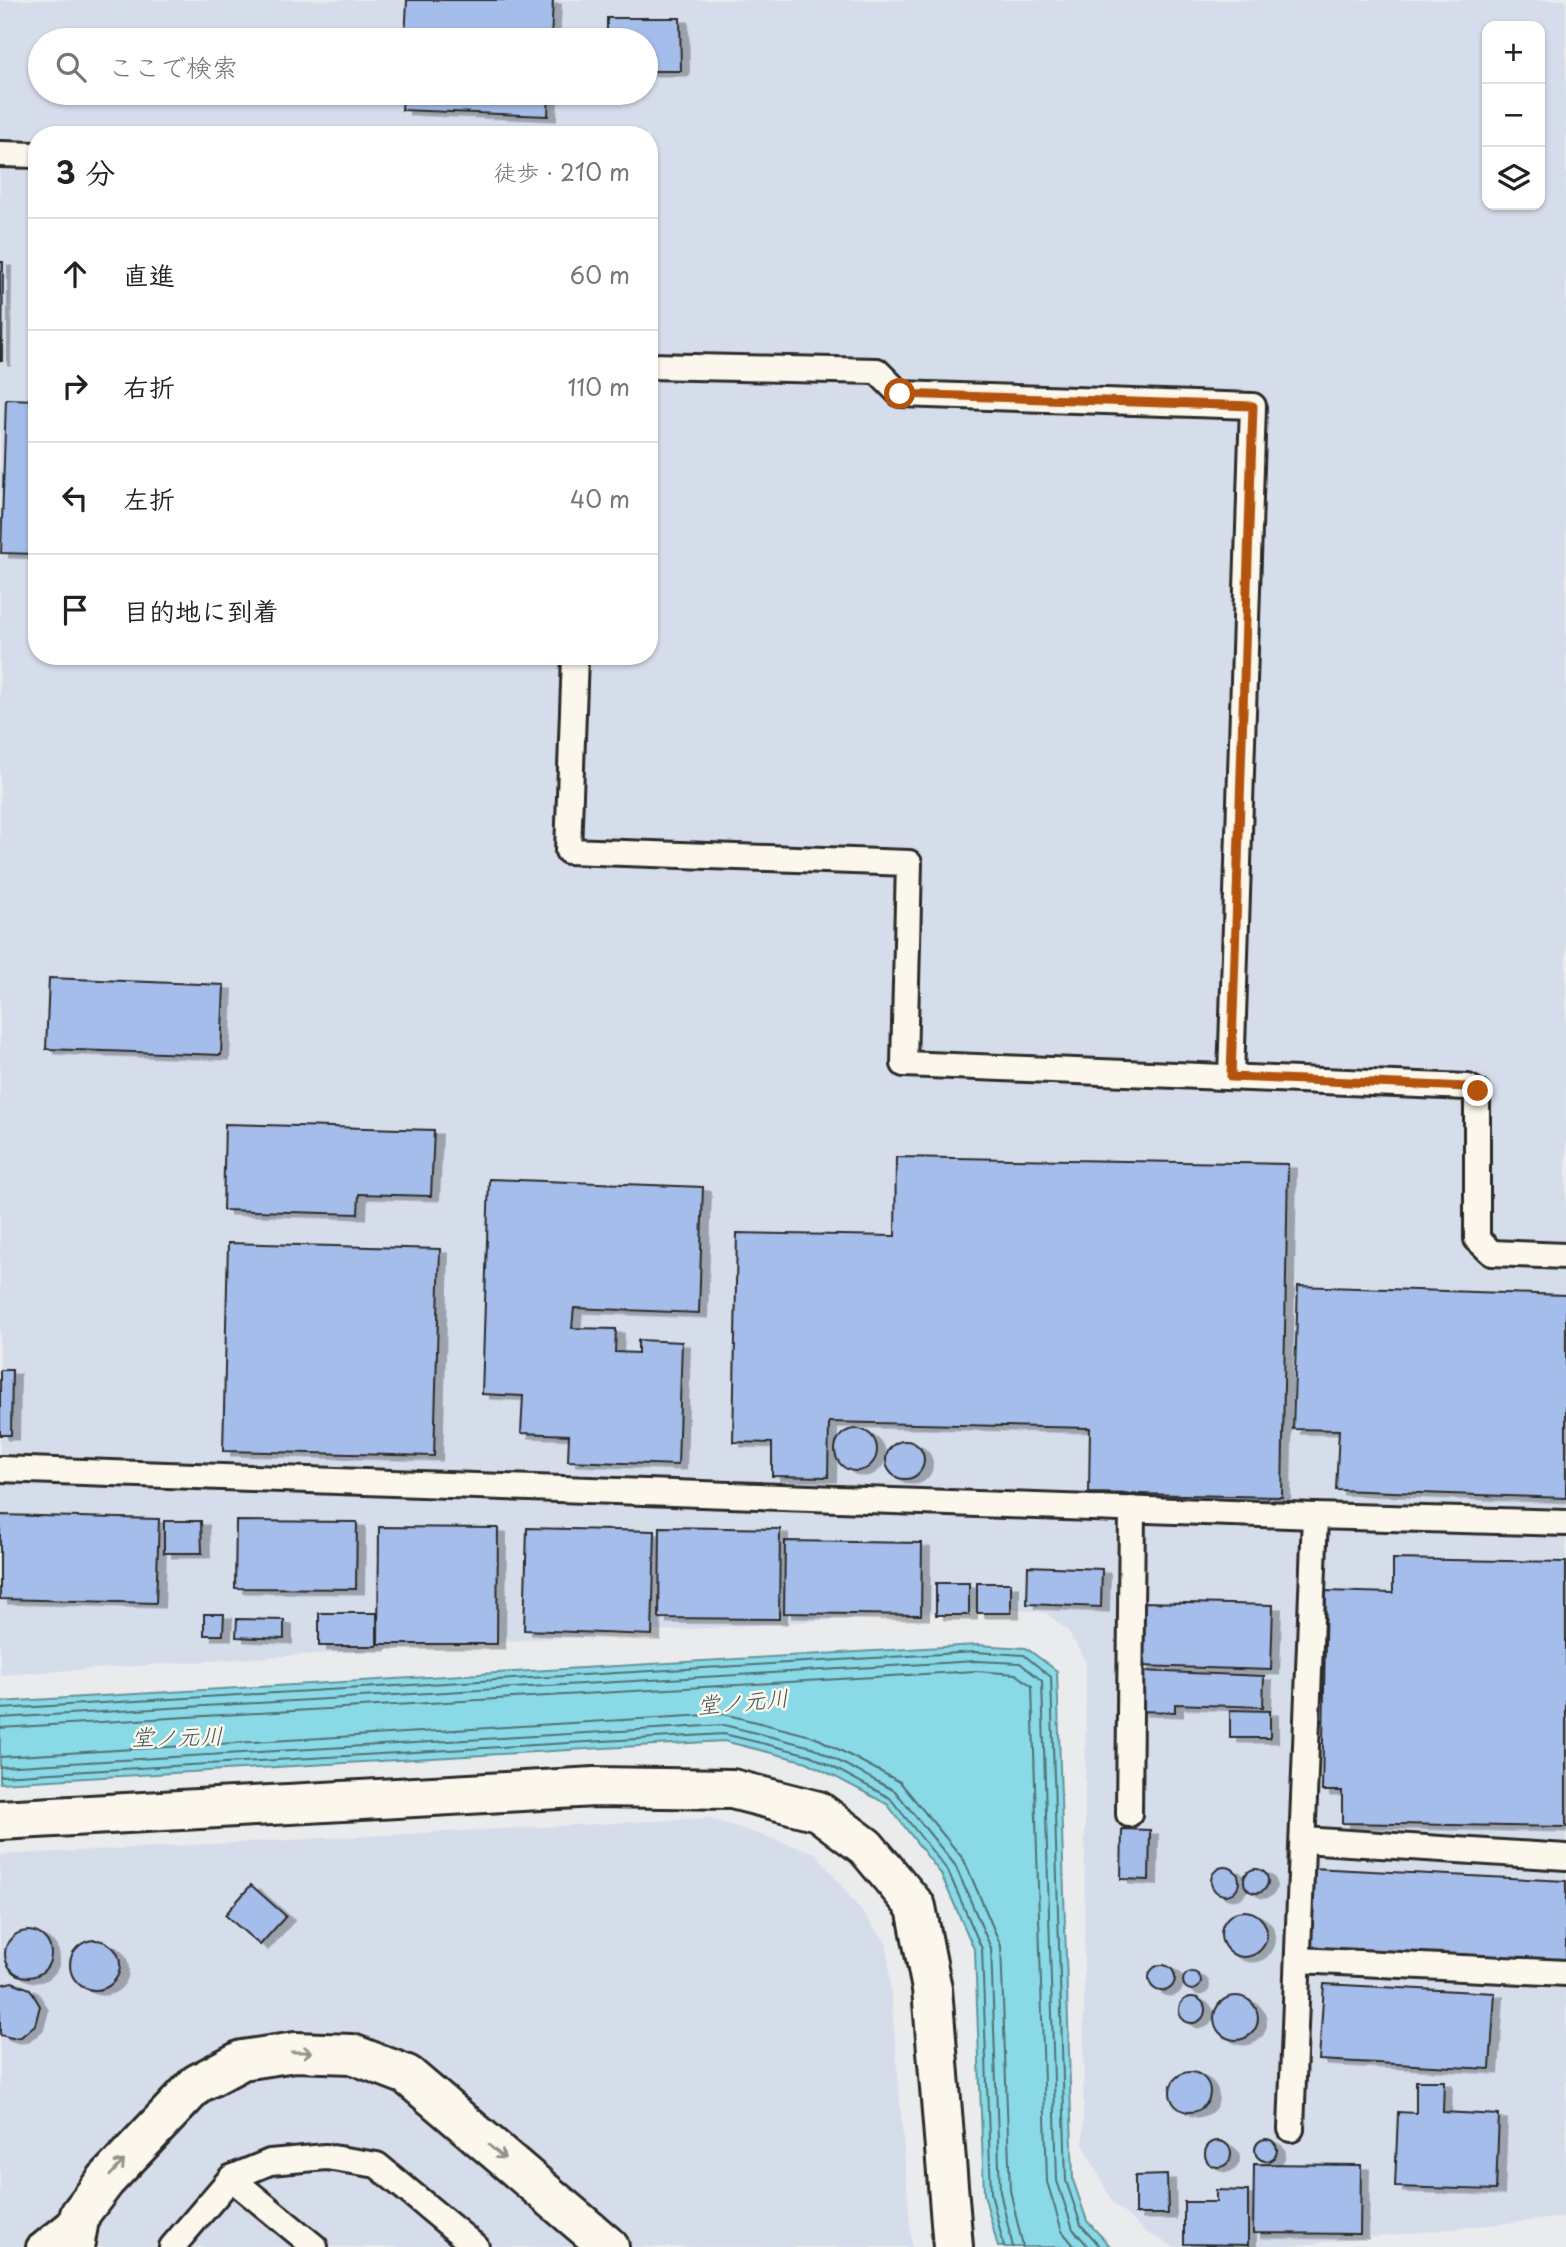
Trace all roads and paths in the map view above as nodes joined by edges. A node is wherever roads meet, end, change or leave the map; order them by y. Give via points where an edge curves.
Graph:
1 (0, 154) edge
2 (28, 155) edge
3 (658, 366) edge
4 (575, 665) edge
5 (1231, 1077) junction
6 (1566, 1256) edge
7 (0, 1469) edge
8 (1132, 1509) junction
9 (1315, 1517) junction
10 (1566, 1523) edge
11 (1129, 1814) dead end
12 (0, 1820) edge
13 (1303, 1840) junction
14 (1566, 1857) edge
15 (1298, 1961) junction
16 (1566, 1973) edge
17 (1291, 2129) dead end
18 (231, 2178) junction
19 (77, 2231) edge
20 (39, 2247) edge
21 (172, 2247) edge
22 (315, 2247) edge
23 (476, 2247) edge
24 (609, 2247) edge
25 (953, 2247) edge

1 - 2 lane
3 - 5 lane via 877,371 900,394 1253,406
4 - 5 lane via 568,851 909,863 904,1064
5 - 6 lane via 1478,1091 1477,1239 1492,1254
7 - 8 lane
8 - 9 lane
8 - 11 lane
9 - 10 lane
9 - 13 lane
12 - 25 street via 595,1787 732,1789 818,1811 866,1847 916,1908 932,1989
13 - 14 lane
13 - 15 lane
15 - 16 lane
15 - 17 lane
18 - 21 lane
18 - 22 lane
18 - 23 lane via 270,2162 312,2158 377,2165
19 - 20 lane
19 -> 24 street via 106,2180 197,2084 242,2060 295,2052 352,2054 407,2075

